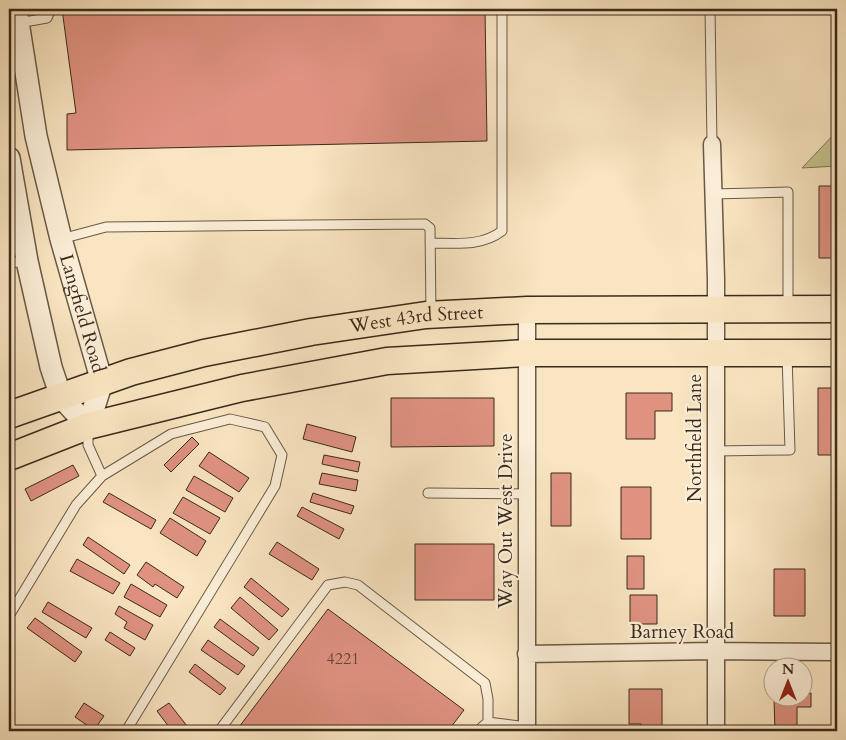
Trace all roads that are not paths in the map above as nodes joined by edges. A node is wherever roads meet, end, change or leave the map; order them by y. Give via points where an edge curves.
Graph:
1 (51, 9) edge
2 (502, 9) edge
3 (710, 9) edge
4 (18, 16) edge
5 (712, 144) joint
6 (9, 158) edge
7 (713, 194) junction
8 (14, 221) edge
9 (61, 239) junction
10 (430, 243) junction
11 (18, 262) edge
12 (716, 308) junction
13 (788, 309) junction
14 (837, 309) edge
15 (527, 310) junction
16 (432, 315) junction
17 (527, 353) junction
18 (715, 353) junction
19 (787, 353) junction
20 (837, 353) edge
21 (102, 382) junction
22 (61, 396) junction
23 (9, 415) edge
24 (88, 426) junction
25 (715, 451) junction
26 (9, 457) edge
27 (102, 476) junction
28 (428, 493) dead end
29 (527, 494) junction
30 (9, 616) edge
31 (715, 651) junction
32 (837, 652) edge
33 (526, 654) junction
34 (488, 722) junction
35 (527, 729) edge
36 (126, 731) edge
37 (219, 731) edge
38 (482, 731) edge
39 (716, 731) edge

1 - 4 lane via 47,18
2 - 10 lane via 502,231 478,242
3 - 5 lane
4 - 9 street, Langfield Road via 36,136
5 - 7 street, Northfield Lane
6 - 8 street, Langfield Road
7 - 12 street, Northfield Lane
7 - 13 lane via 788,192
8 - 11 street, Langfield Road
9 - 10 lane via 106,227 425,224 430,228
9 - 21 street, Langfield Road
10 - 16 lane
11 - 22 street, Langfield Road
12 - 13 main road, West 43rd Street
12 - 15 main road, West 43rd Street
12 - 18 street, Northfield Lane
13 - 14 main road, West 43rd Street
15 - 16 main road, West 43rd Street
15 - 17 street, Way Out West Drive
16 - 21 main road, West 43rd Street via 311,332 214,351
17 - 18 main road, West 43rd Street
17 - 24 main road, West 43rd Street via 387,361 242,388
17 - 29 street, Way Out West Drive
18 - 19 main road, West 43rd Street
18 - 25 street, Northfield Lane
19 - 20 main road, West 43rd Street
19 - 25 lane via 790,450
21 - 22 main road, West 43rd Street
21 - 24 street, Langfield Road
22 - 23 main road, West 43rd Street
22 - 24 street, Langfield Road
24 - 26 main road, West 43rd Street
24 - 27 lane via 88,445
25 - 31 street, Northfield Lane
27 - 30 lane via 76,505
27 - 36 lane via 171,434 230,419 265,428 282,456 276,486
28 - 29 lane
29 - 33 street, Way Out West Drive
31 - 32 street, Barney Road
31 - 33 street, Barney Road
31 - 39 street, Northfield Lane
33 - 35 street, Way Out West Drive
34 - 35 lane
34 - 37 lane via 485,683 358,585 345,582 328,585
34 - 38 lane

